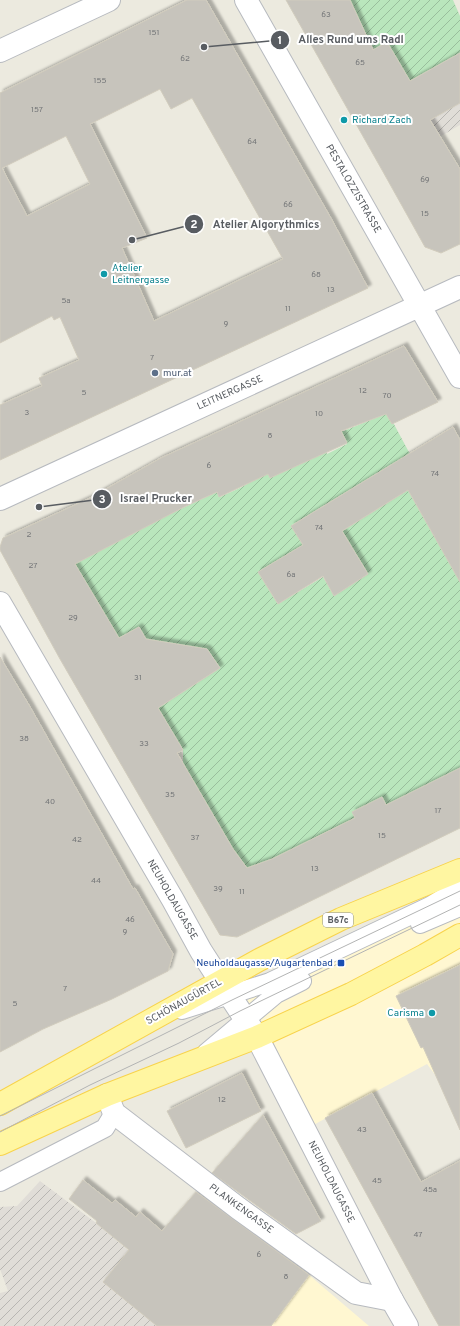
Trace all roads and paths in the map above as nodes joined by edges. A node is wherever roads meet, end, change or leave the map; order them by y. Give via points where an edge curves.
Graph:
1 (109, 0) edge
2 (246, 0) edge
3 (0, 51) edge
4 (460, 287) edge
5 (420, 306) junction
6 (460, 378) edge
7 (0, 499) edge
8 (0, 604) edge
9 (460, 870) edge
10 (460, 888) edge
11 (460, 907) edge
12 (460, 935) edge
13 (225, 989) junction
14 (251, 1029) junction
15 (0, 1104) edge
16 (111, 1104) junction
17 (0, 1144) edge
18 (0, 1182) edge
19 (392, 1300) junction
20 (407, 1326) edge

1 - 3 street
2 - 5 street, PESTALOZZISTRASSE
4 - 5 street, LEITNERGASSE
5 - 6 street, PESTALOZZISTRASSE
5 - 7 street, LEITNERGASSE
8 - 13 street, NEUHOLDAUGASSE
9 - 13 main road, SCHÖNAUGÜRTEL / B67c via 341,919 259,960
10 - 13 lane via 430,906 283,977 270,982
11 - 14 lane via 276,994
12 - 14 main road via 351,994
13 - 14 street, NEUHOLDAUGASSE
13 - 15 main road, SCHÖNAUGÜRTEL / B67c via 152,1020
14 - 16 main road via 197,1061
14 - 19 street, NEUHOLDAUGASSE
16 - 17 main road
16 - 18 lane via 105,1128
16 - 19 street, PLANKENGASSE via 238,1208 356,1292
19 - 20 street, NEUHOLDAUGASSE

